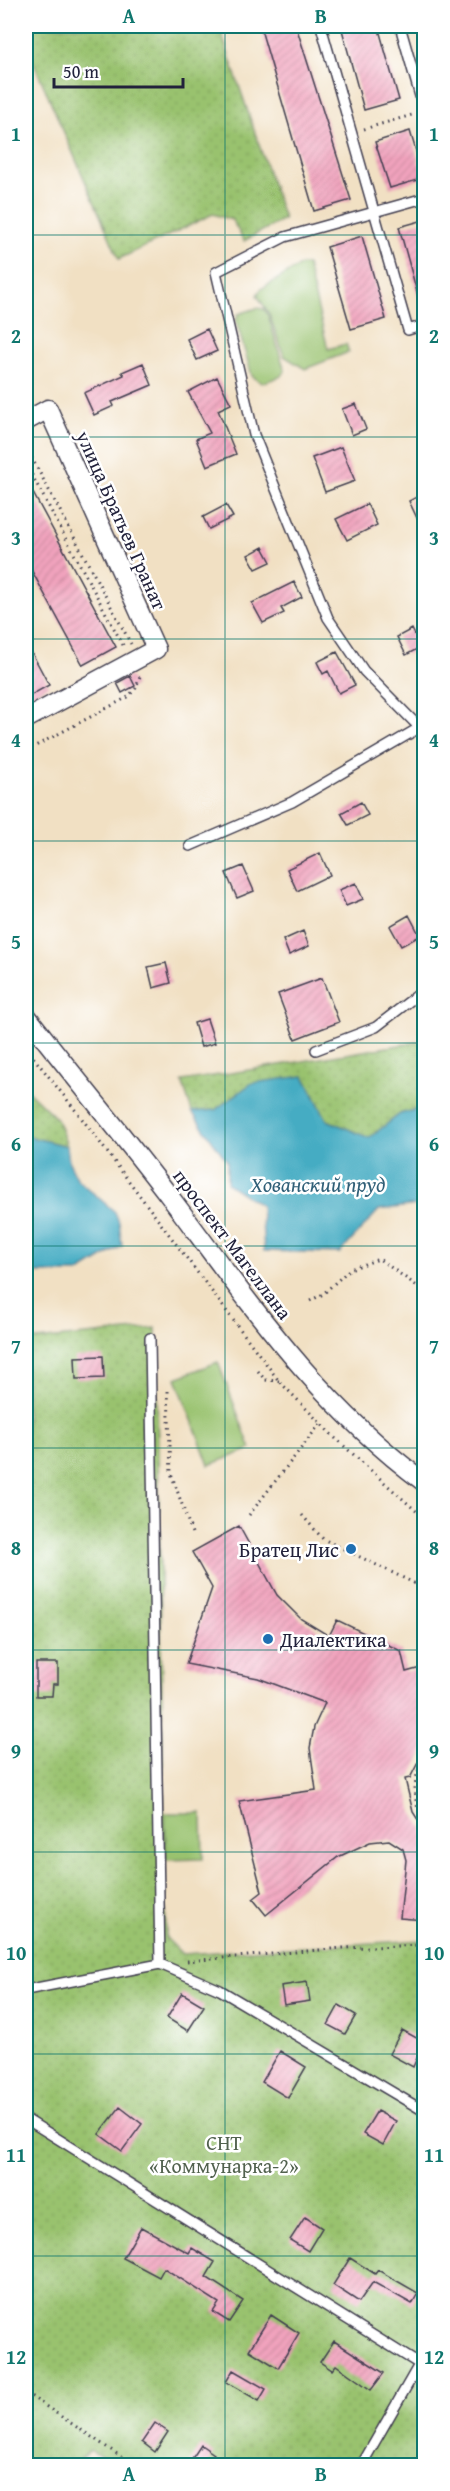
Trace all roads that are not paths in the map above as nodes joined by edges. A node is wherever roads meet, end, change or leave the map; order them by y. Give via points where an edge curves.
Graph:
1 (321, 26) edge
2 (400, 26) edge
3 (424, 110) edge
4 (424, 198) edge
5 (372, 212) junction
6 (424, 325) edge
7 (26, 421) edge
8 (26, 719) edge
9 (422, 730) edge
10 (190, 846) dead end
11 (424, 990) edge
12 (26, 1015) edge
13 (316, 1050) dead end
14 (150, 1338) dead end
15 (424, 1482) edge
16 (160, 1964) junction
17 (26, 1990) edge
18 (424, 2111) edge
19 (26, 2119) edge
20 (423, 2362) edge
21 (361, 2466) edge

1 - 5 lane
2 - 3 lane
4 - 5 lane
5 - 6 lane via 408,330
5 - 9 lane via 285,237 216,272 254,435 328,618 364,671
7 - 8 street, улица Братьев Гранат via 48,409 156,649
9 - 10 lane via 292,802
11 - 13 lane via 376,1027
12 - 15 street, проспект Магеллана via 291,1358 348,1418
14 - 16 lane
16 - 17 lane
16 - 18 lane via 220,1990
19 - 20 lane
20 - 21 lane

